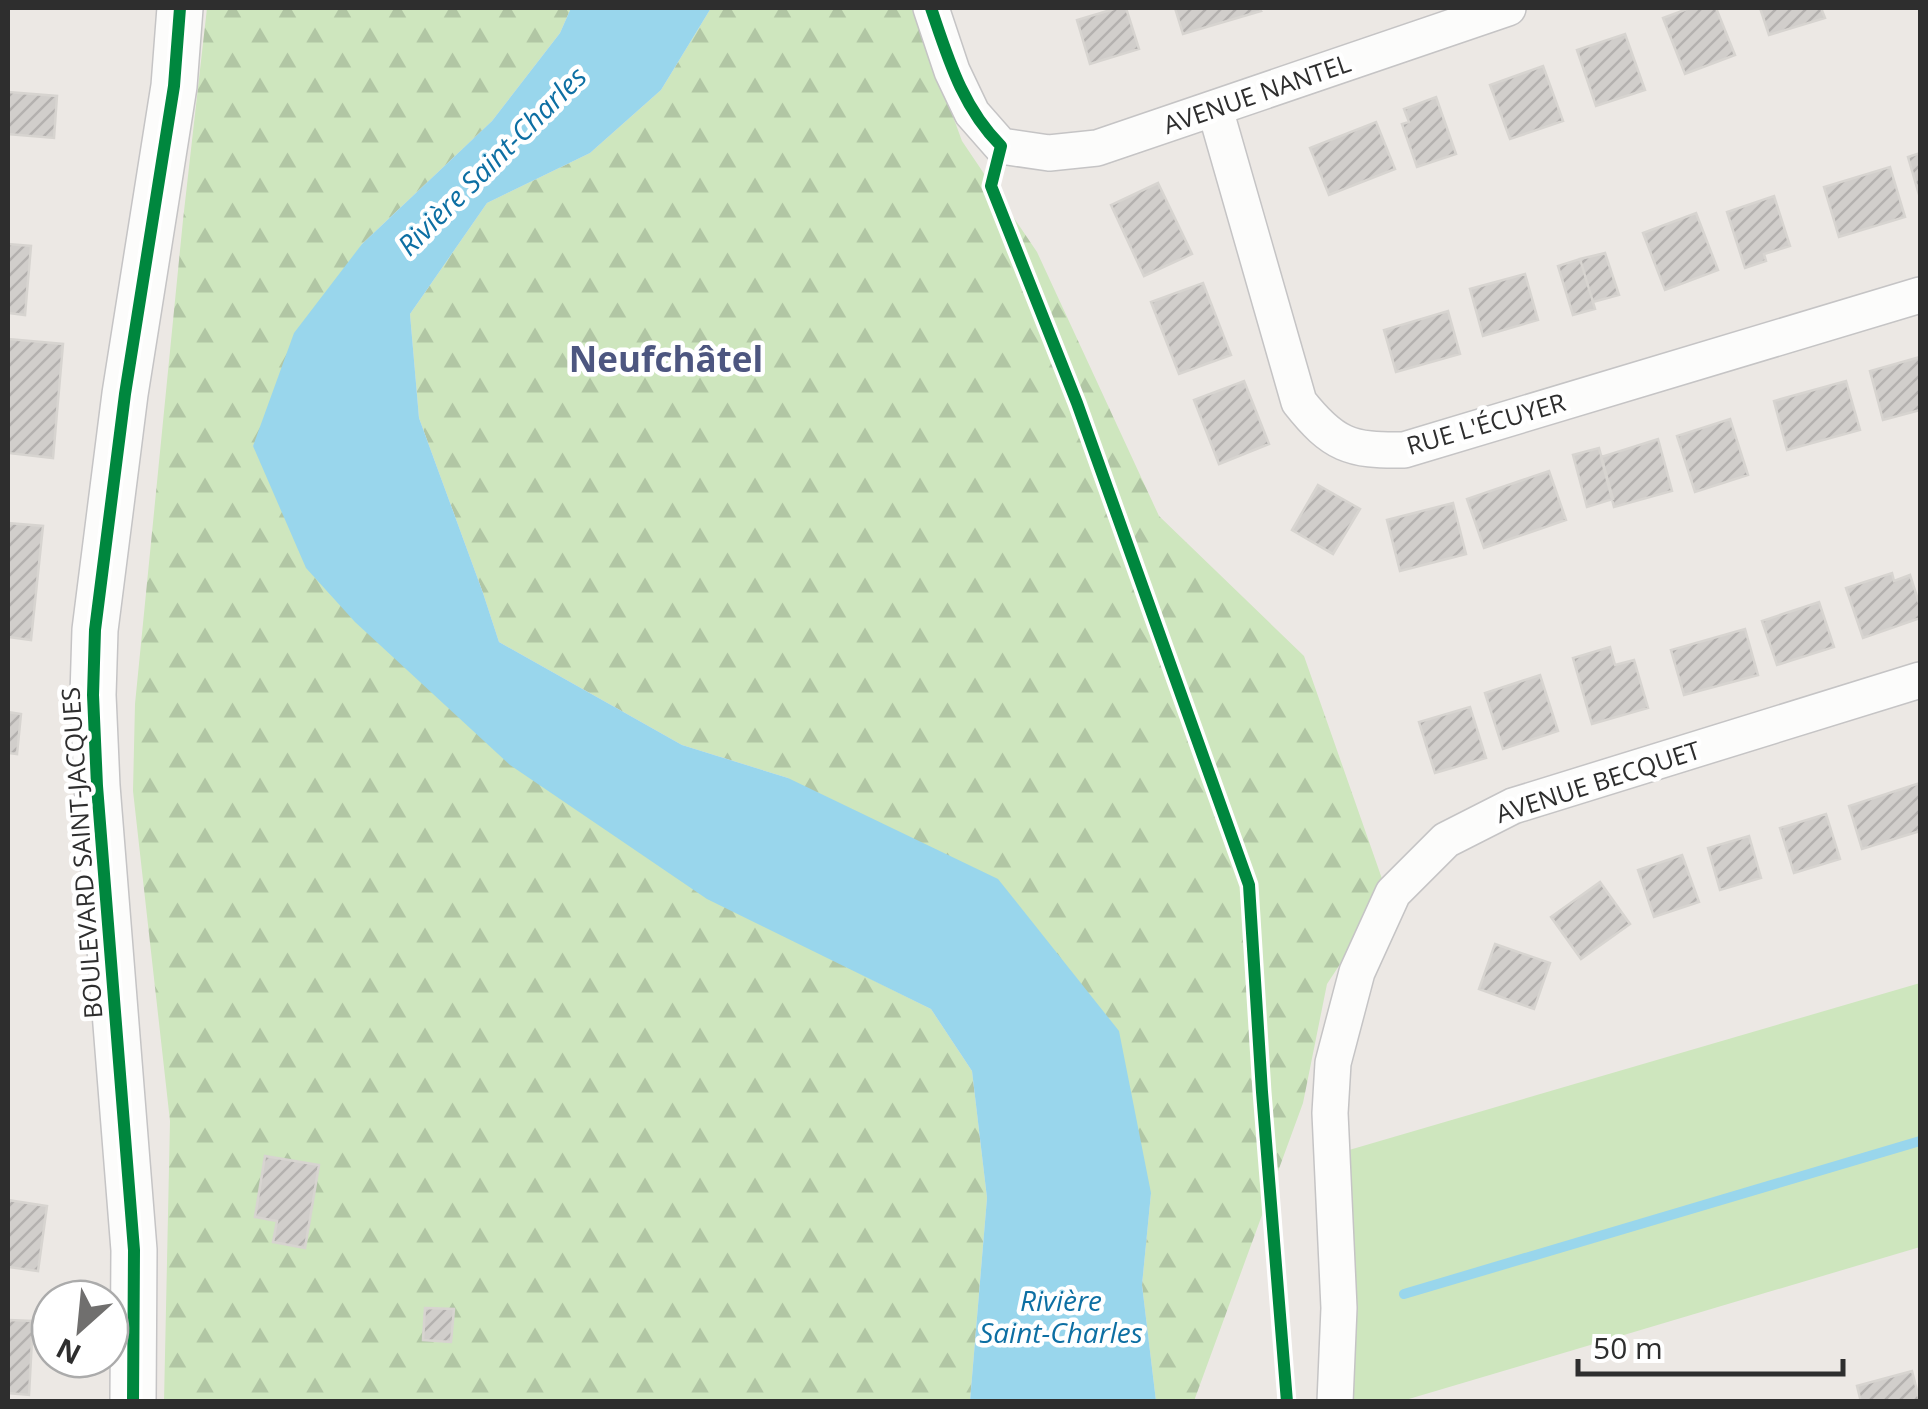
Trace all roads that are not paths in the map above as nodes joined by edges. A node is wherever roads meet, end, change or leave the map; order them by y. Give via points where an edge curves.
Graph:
1 (180, 8) edge
2 (931, 8) edge
3 (1508, 8) edge
4 (1214, 109) junction
5 (1920, 295) edge
6 (1920, 680) edge
7 (133, 1402) edge
8 (1335, 1402) edge

1 - 7 street, BOULEVARD SAINT-JACQUES via 174,86 125,394 92,696 134,1250
2 - 4 street, AVENUE NANTEL via 972,113 1001,146 1049,153 1097,148
3 - 4 street, AVENUE NANTEL
4 - 5 street, RUE L'ÉCUYER via 1299,402 1342,444 1404,450
6 - 8 street, AVENUE BECQUET via 1513,806 1446,840 1394,893 1357,972 1333,1062

